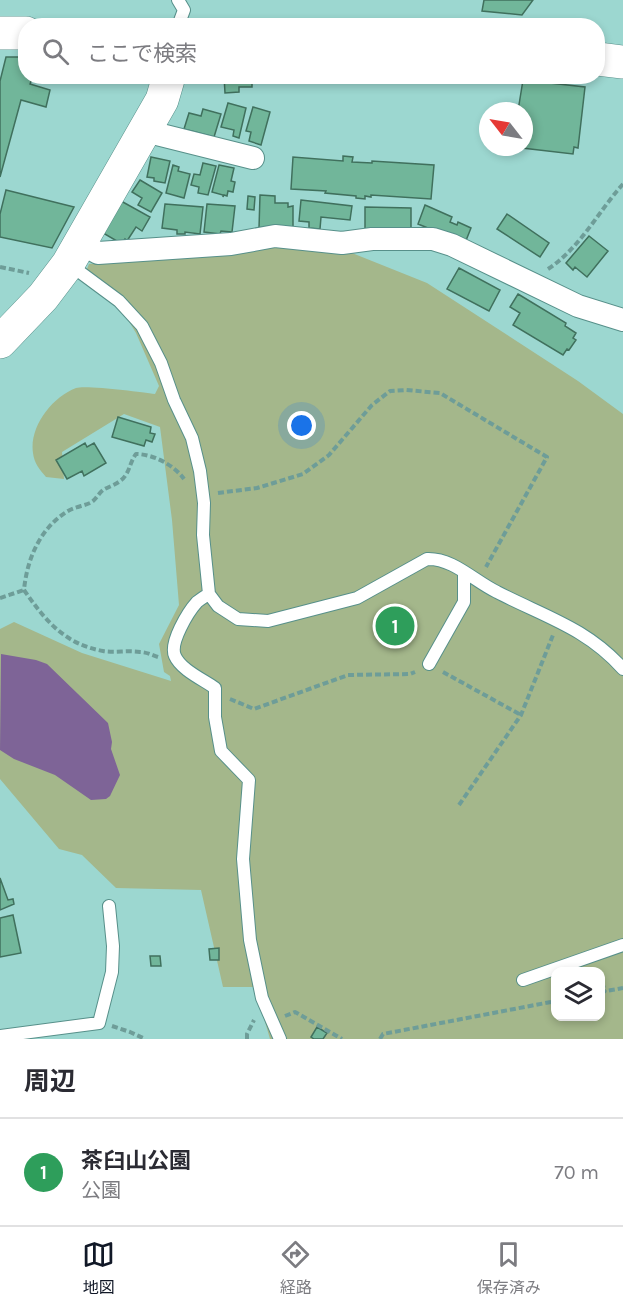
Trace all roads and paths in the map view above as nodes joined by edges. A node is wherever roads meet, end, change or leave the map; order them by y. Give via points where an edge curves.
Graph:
1 (193, 0) edge
2 (181, 5) edge
3 (0, 33) edge
4 (18, 33) edge
5 (605, 60) edge
6 (623, 62) edge
7 (167, 84) edge
8 (145, 131) junction
9 (253, 158) dead end
10 (623, 184) edge
11 (74, 253) junction
12 (528, 282) junction
13 (623, 320) edge
14 (0, 342) edge
15 (203, 495) junction
16 (488, 564) dead end
17 (465, 572) junction
18 (24, 590) junction
19 (209, 594) junction
20 (0, 598) edge
21 (559, 620) junction
22 (176, 657) junction
23 (429, 664) junction
24 (623, 669) edge
25 (215, 688) junction
26 (521, 715) junction
27 (459, 806) dead end
28 (109, 906) dead end
29 (623, 945) edge
30 (523, 980) dead end
31 (623, 988) edge
32 (605, 992) edge
33 (551, 1002) edge
34 (272, 1020) junction
35 (99, 1023) junction
36 (0, 1036) edge
37 (145, 1039) edge
38 (280, 1039) edge
39 (342, 1039) edge
40 (380, 1039) edge

1 - 2 lane
3 - 4 main road
5 - 6 main road
7 - 8 main road
8 - 9 street
8 - 11 main road
10 - 12 path via 573,248
11 - 12 street via 231,243 275,236 342,243 433,239
11 - 14 main road via 43,297
11 - 15 lane via 142,326 192,438
12 - 13 street via 578,306
15 - 16 path via 258,488 303,474 329,455 372,405 390,391 440,393 547,457
15 - 18 path via 149,454 136,454 121,480 92,502 68,511 38,541 26,569
15 - 19 lane
17 - 19 lane via 439,558 427,559 357,598 268,621 238,619 218,606
17 - 21 lane via 496,592
17 - 23 lane via 464,602
18 - 20 path
18 - 22 path via 42,616 81,645
19 - 22 lane via 197,602 176,635
21 - 24 lane
21 - 26 path
22 - 25 lane
23 - 25 path via 410,674 348,675 254,709 234,702
23 - 26 path
25 - 34 lane via 221,751 249,780 243,859 250,940 262,998
26 - 27 path
28 - 35 lane via 112,972
29 - 30 lane
31 - 32 path
33 - 40 path via 383,1034
34 - 38 lane
34 - 39 path via 295,1012
35 - 36 lane
35 - 37 path

